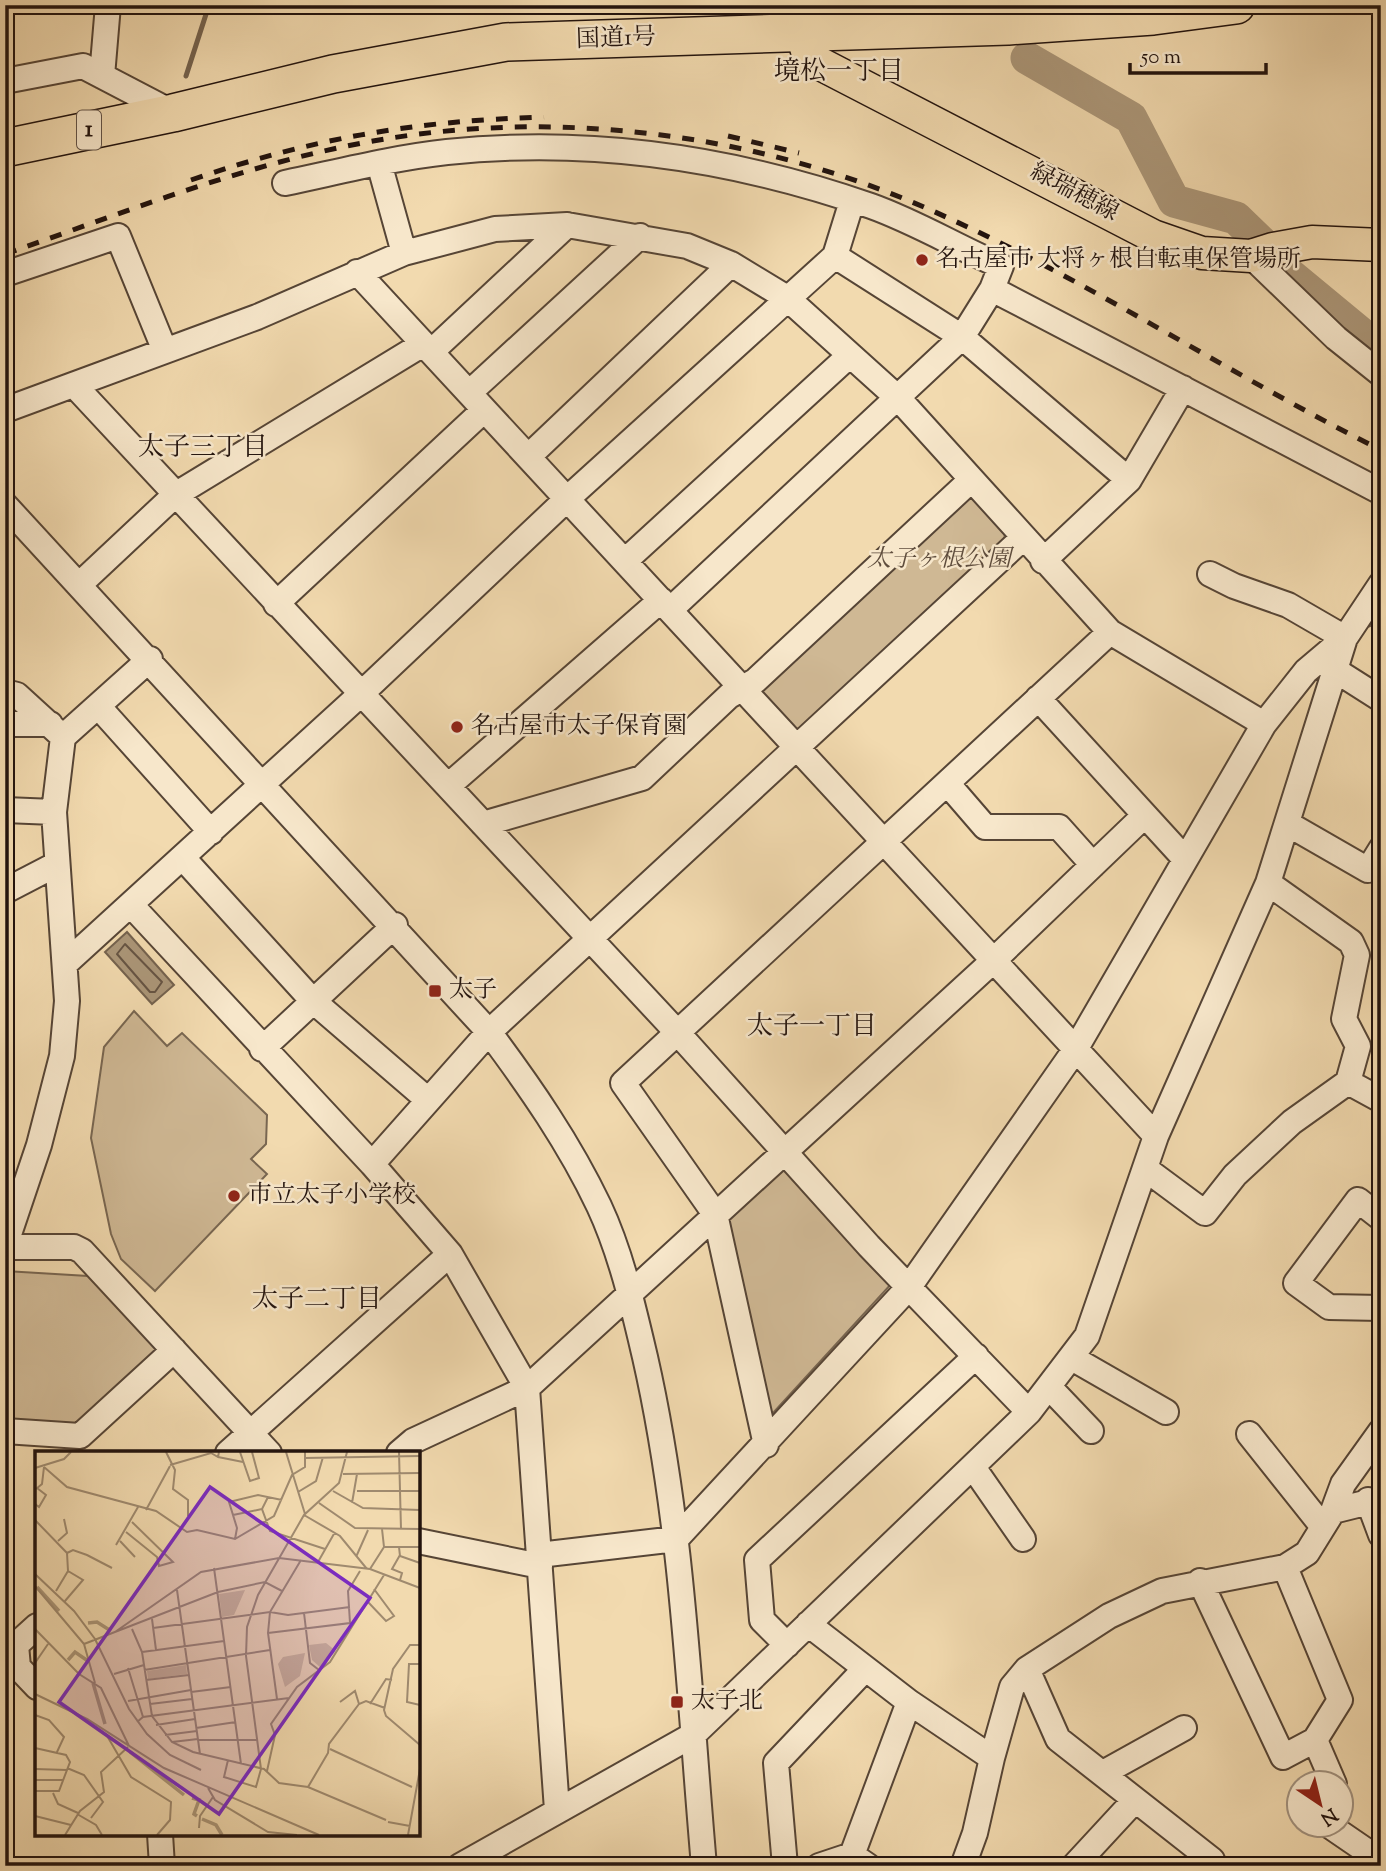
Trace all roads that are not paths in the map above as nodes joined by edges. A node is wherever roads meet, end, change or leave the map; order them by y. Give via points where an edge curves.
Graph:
1 (108, 5) edge
2 (1236, 5) edge
3 (996, 16) edge
4 (801, 19) edge
5 (102, 76) junction
6 (5, 81) edge
7 (173, 113) junction
8 (5, 148) edge
9 (379, 163) junction
10 (285, 183) dead end
11 (852, 201) junction
12 (567, 225) junction
13 (640, 236) junction
14 (1381, 245) edge
15 (404, 253) junction
16 (1262, 253) junction
17 (835, 256) junction
18 (731, 264) junction
19 (357, 272) junction
20 (5, 274) edge
21 (992, 289) junction
22 (787, 298) junction
23 (962, 337) junction
24 (427, 348) junction
25 (165, 351) junction
26 (850, 355) junction
27 (1381, 374) edge
28 (74, 384) junction
29 (1183, 388) junction
30 (899, 399) junction
31 (477, 402) junction
32 (5, 410) edge
33 (528, 457) junction
34 (971, 480) junction
35 (1129, 480) junction
36 (1381, 492) edge
37 (176, 495) junction
38 (567, 499) junction
39 (5, 505) edge
40 (1023, 538) junction
41 (1043, 561) junction
42 (625, 562) junction
43 (1210, 574) dead end
44 (80, 584) junction
45 (1381, 584) edge
46 (276, 604) junction
47 (665, 605) junction
48 (1110, 632) junction
49 (1345, 638) junction
50 (150, 660) junction
51 (1335, 670) junction
52 (742, 688) junction
53 (5, 692) edge
54 (362, 693) junction
55 (1381, 696) edge
56 (1038, 698) junction
57 (98, 706) junction
58 (5, 724) edge
59 (1264, 724) junction
60 (57, 731) junction
61 (796, 748) junction
62 (264, 783) junction
63 (947, 783) junction
64 (448, 786) junction
65 (5, 810) edge
66 (54, 812) junction
67 (1144, 816) junction
68 (483, 824) junction
69 (1288, 824) junction
70 (211, 832) junction
71 (883, 842) junction
72 (183, 858) junction
73 (1185, 859) junction
74 (57, 864) junction
75 (1093, 865) junction
76 (1376, 865) edge
77 (1268, 883) junction
78 (5, 891) edge
79 (131, 905) junction
80 (395, 925) junction
81 (590, 939) junction
82 (993, 961) junction
83 (65, 964) junction
84 (312, 1000) junction
85 (676, 1031) junction
86 (489, 1032) junction
87 (262, 1049) junction
88 (1075, 1050) junction
89 (1348, 1082) junction
90 (428, 1100) junction
91 (1381, 1100) edge
92 (1156, 1136) junction
93 (785, 1151) junction
94 (372, 1164) junction
95 (1147, 1170) junction
96 (715, 1214) junction
97 (1381, 1218) edge
98 (5, 1246) edge
99 (450, 1254) junction
100 (909, 1287) junction
101 (630, 1293) junction
102 (1381, 1308) edge
103 (174, 1350) junction
104 (976, 1356) junction
105 (1072, 1358) junction
106 (527, 1388) junction
107 (1050, 1388) junction
108 (1029, 1412) junction
109 (1166, 1412) dead end
110 (5, 1431) edge
111 (1091, 1431) dead end
112 (1381, 1431) edge
113 (251, 1432) junction
114 (1249, 1434) dead end
115 (766, 1445) junction
116 (230, 1451) edge
117 (267, 1451) edge
118 (401, 1451) edge
119 (973, 1467) junction
120 (1375, 1500) edge
121 (1328, 1519) junction
122 (1381, 1535) edge
123 (676, 1539) junction
124 (1023, 1539) dead end
125 (420, 1541) edge
126 (540, 1560) junction
127 (1285, 1567) junction
128 (1200, 1581) junction
129 (808, 1624) junction
130 (35, 1628) edge
131 (787, 1645) junction
132 (864, 1669) junction
133 (1027, 1669) junction
134 (35, 1685) edge
135 (909, 1702) junction
136 (1184, 1728) dead end
137 (692, 1735) junction
138 (1315, 1740) junction
139 (992, 1758) junction
140 (1328, 1770) edge
141 (1103, 1773) junction
142 (1135, 1800) junction
143 (557, 1810) junction
144 (160, 1836) edge
145 (1351, 1840) edge
146 (860, 1860) edge
147 (162, 1866) edge
148 (460, 1866) edge
149 (704, 1866) edge
150 (785, 1866) edge
151 (820, 1866) edge
152 (963, 1866) edge
153 (1074, 1866) edge
154 (1207, 1866) edge
155 (1366, 1866) edge

1 - 5 street
2 - 3 highway, 国道1号 / 1 via 1153,16
3 - 4 highway, 国道1号 / 1
4 - 7 highway, 国道1号 / 1 via 506,42 332,74
4 - 16 main road, 緑瑞穂線 via 809,58 1153,236 1202,253
5 - 6 street via 83,66
5 - 7 street
7 - 8 highway, 国道1号 / 1
9 - 10 street
9 - 11 street via 446,152 527,147 608,150 746,168
9 - 15 street
11 - 17 street
11 - 21 street via 1001,266
12 - 13 street
12 - 15 street via 495,229
12 - 24 street
13 - 18 street via 687,246
13 - 31 street
14 - 16 main road, 緑瑞穂線 via 1312,242
15 - 19 street
16 - 27 street via 1336,338
17 - 22 street
17 - 23 street
18 - 22 street
18 - 33 street
19 - 24 street
19 - 25 street via 257,317
20 - 25 street via 118,236
21 - 23 street
21 - 29 street
22 - 26 street
22 - 38 street
23 - 30 street
23 - 35 street
24 - 31 street
24 - 37 street
25 - 28 street
26 - 30 street
26 - 42 street
28 - 32 street
28 - 37 street
29 - 35 street
29 - 36 street
30 - 34 street
30 - 47 street
31 - 33 street
31 - 46 street
33 - 38 street
34 - 40 street
34 - 52 street
35 - 41 street
37 - 44 street
37 - 46 street
38 - 42 street
38 - 54 street
39 - 44 street
40 - 41 street
40 - 61 street
41 - 48 street
42 - 47 street
43 - 49 street via 1288,605
44 - 50 street
45 - 49 street
46 - 54 street
47 - 52 street
47 - 64 street
48 - 56 street
48 - 59 street
49 - 51 street
49 - 59 street via 1306,671
50 - 57 street
50 - 62 street
51 - 55 street
51 - 69 street
52 - 61 street
52 - 68 street via 642,778
53 - 60 street via 17,695
54 - 62 street
54 - 64 street
56 - 63 street
56 - 67 street
57 - 60 street
57 - 70 street
58 - 60 street
59 - 73 street
60 - 66 street
61 - 71 street
61 - 81 street
62 - 70 street
62 - 80 street
63 - 71 street
63 - 75 street via 985,827 1059,827
64 - 68 street
65 - 66 street
66 - 74 street
67 - 73 street
67 - 75 street
68 - 81 street
69 - 76 street
69 - 77 street
70 - 72 street
71 - 82 street
71 - 85 street
72 - 79 street
72 - 84 street
73 - 88 street
74 - 78 street
74 - 83 street
75 - 82 street
77 - 89 street via 1351,942 1357,955 1344,1019 1358,1046
77 - 92 street
79 - 83 street
79 - 87 street
80 - 84 street
80 - 86 street
81 - 85 street
81 - 86 street
82 - 88 street
82 - 93 street
83 - 98 street via 62,1056 39,1145
84 - 87 street
84 - 90 street
85 - 93 street
85 - 96 street via 623,1083
86 - 90 street
86 - 101 street via 548,1112 599,1207
87 - 94 street
88 - 92 street
88 - 100 street
89 - 91 street
89 - 95 street via 1292,1122 1235,1175 1205,1213
90 - 94 street
92 - 95 street
93 - 96 street
93 - 100 street
94 - 99 street
95 - 105 street via 1087,1336
96 - 101 street
96 - 115 street
97 - 102 street via 1358,1200 1296,1283 1329,1307
98 - 103 street via 82,1251
99 - 106 street
99 - 113 street
100 - 104 street
100 - 115 street
101 - 106 street
101 - 123 street via 663,1436
103 - 110 street via 80,1436
103 - 113 street
104 - 108 street
104 - 131 street via 757,1560 762,1620
105 - 107 street
105 - 109 street
106 - 118 street via 413,1441
106 - 126 street
107 - 108 street
107 - 111 street
108 - 119 street
112 - 121 street via 1343,1484
113 - 116 street
113 - 117 street
114 - 121 street
115 - 123 street
119 - 124 street
119 - 129 street
120 - 121 street
120 - 122 street
121 - 127 street via 1307,1553
123 - 126 street
123 - 137 street
125 - 126 street
126 - 143 street
127 - 128 street
127 - 138 street via 1340,1700
128 - 133 street via 1163,1591 1109,1616
128 - 138 street via 1283,1757
129 - 131 street
129 - 132 street
130 - 134 street via 16,1645 18,1667
131 - 137 street
132 - 135 street
132 - 150 street via 776,1763
133 - 139 street via 1012,1687
133 - 141 street via 1058,1739
135 - 139 street
135 - 146 street
136 - 141 street
137 - 143 street
137 - 149 street
138 - 140 street
139 - 152 street
141 - 142 street
142 - 153 street
142 - 154 street via 1212,1860
143 - 148 street
144 - 147 street
145 - 155 street via 1367,1852
146 - 151 street

